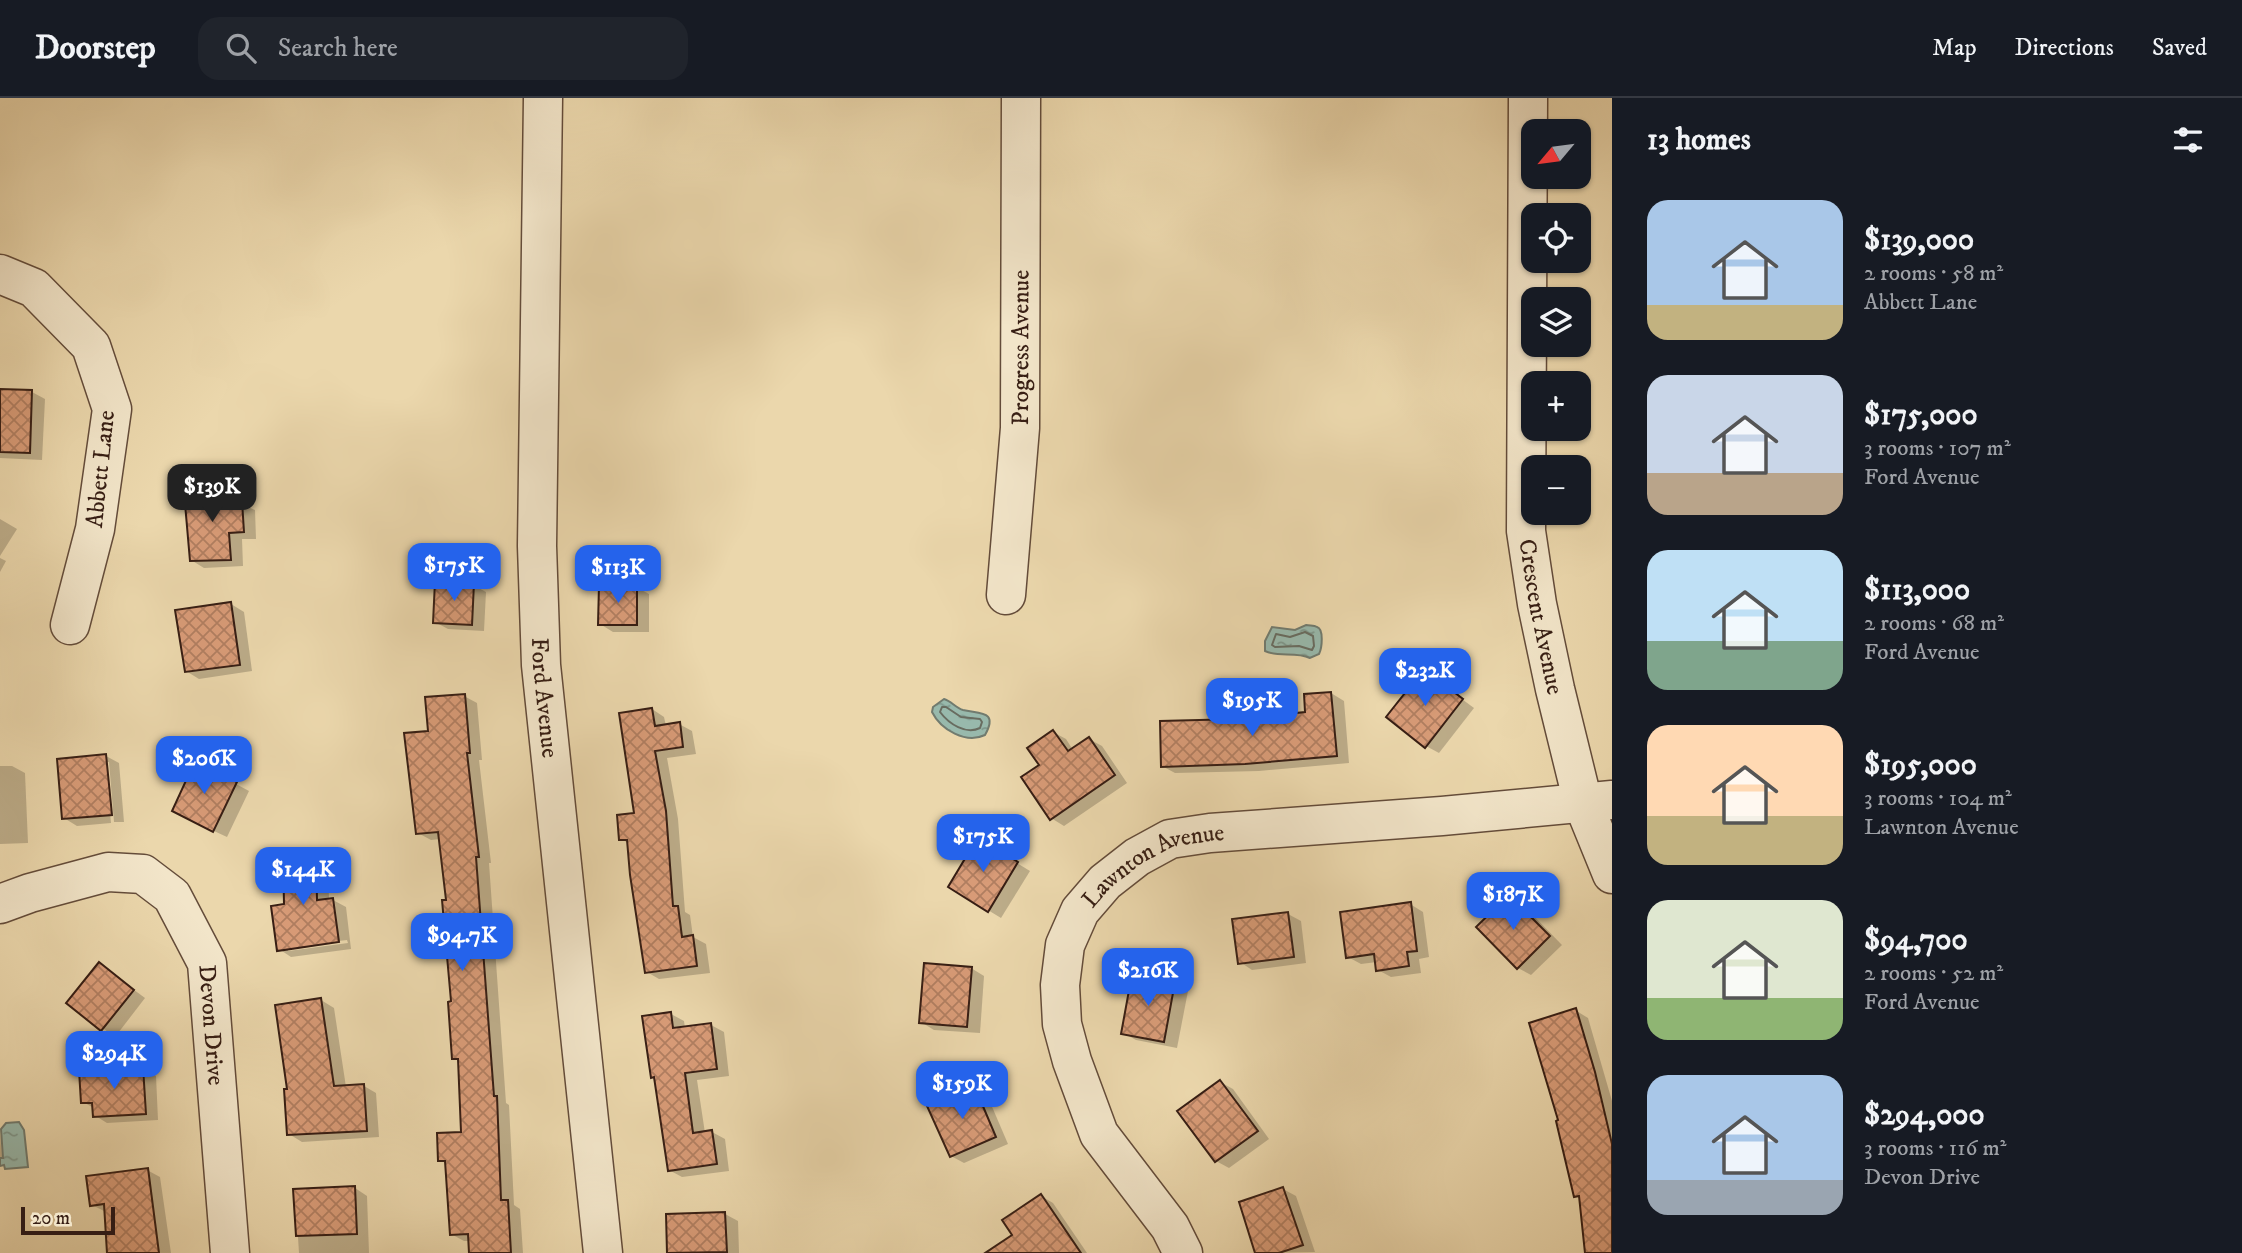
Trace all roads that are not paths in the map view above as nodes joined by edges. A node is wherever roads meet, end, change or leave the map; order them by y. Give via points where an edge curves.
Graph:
1 (544, 98) edge
2 (1021, 98) edge
3 (1528, 98) edge
4 (0, 274) edge
5 (1006, 595) dead end
6 (70, 625) dead end
7 (1597, 801) edge
8 (1612, 874) edge
9 (0, 904) edge
10 (230, 1253) edge
11 (603, 1253) edge
12 (1183, 1253) edge

1 - 11 street, Ford Avenue via 537,546 541,665
2 - 5 street, Progress Avenue via 1020,428
3 - 7 street, Crescent Avenue via 1526,531 1555,689
4 - 6 street, Abbett Lane via 34,288 91,346 112,409 95,529
7 - 8 street, Crescent Avenue
7 - 12 street, Lawnton Avenue via 1170,839 1105,882 1080,911 1065,945 1062,1024 1099,1134 1170,1227
9 - 10 street, Devon Drive via 108,873 143,874 172,896 207,963

